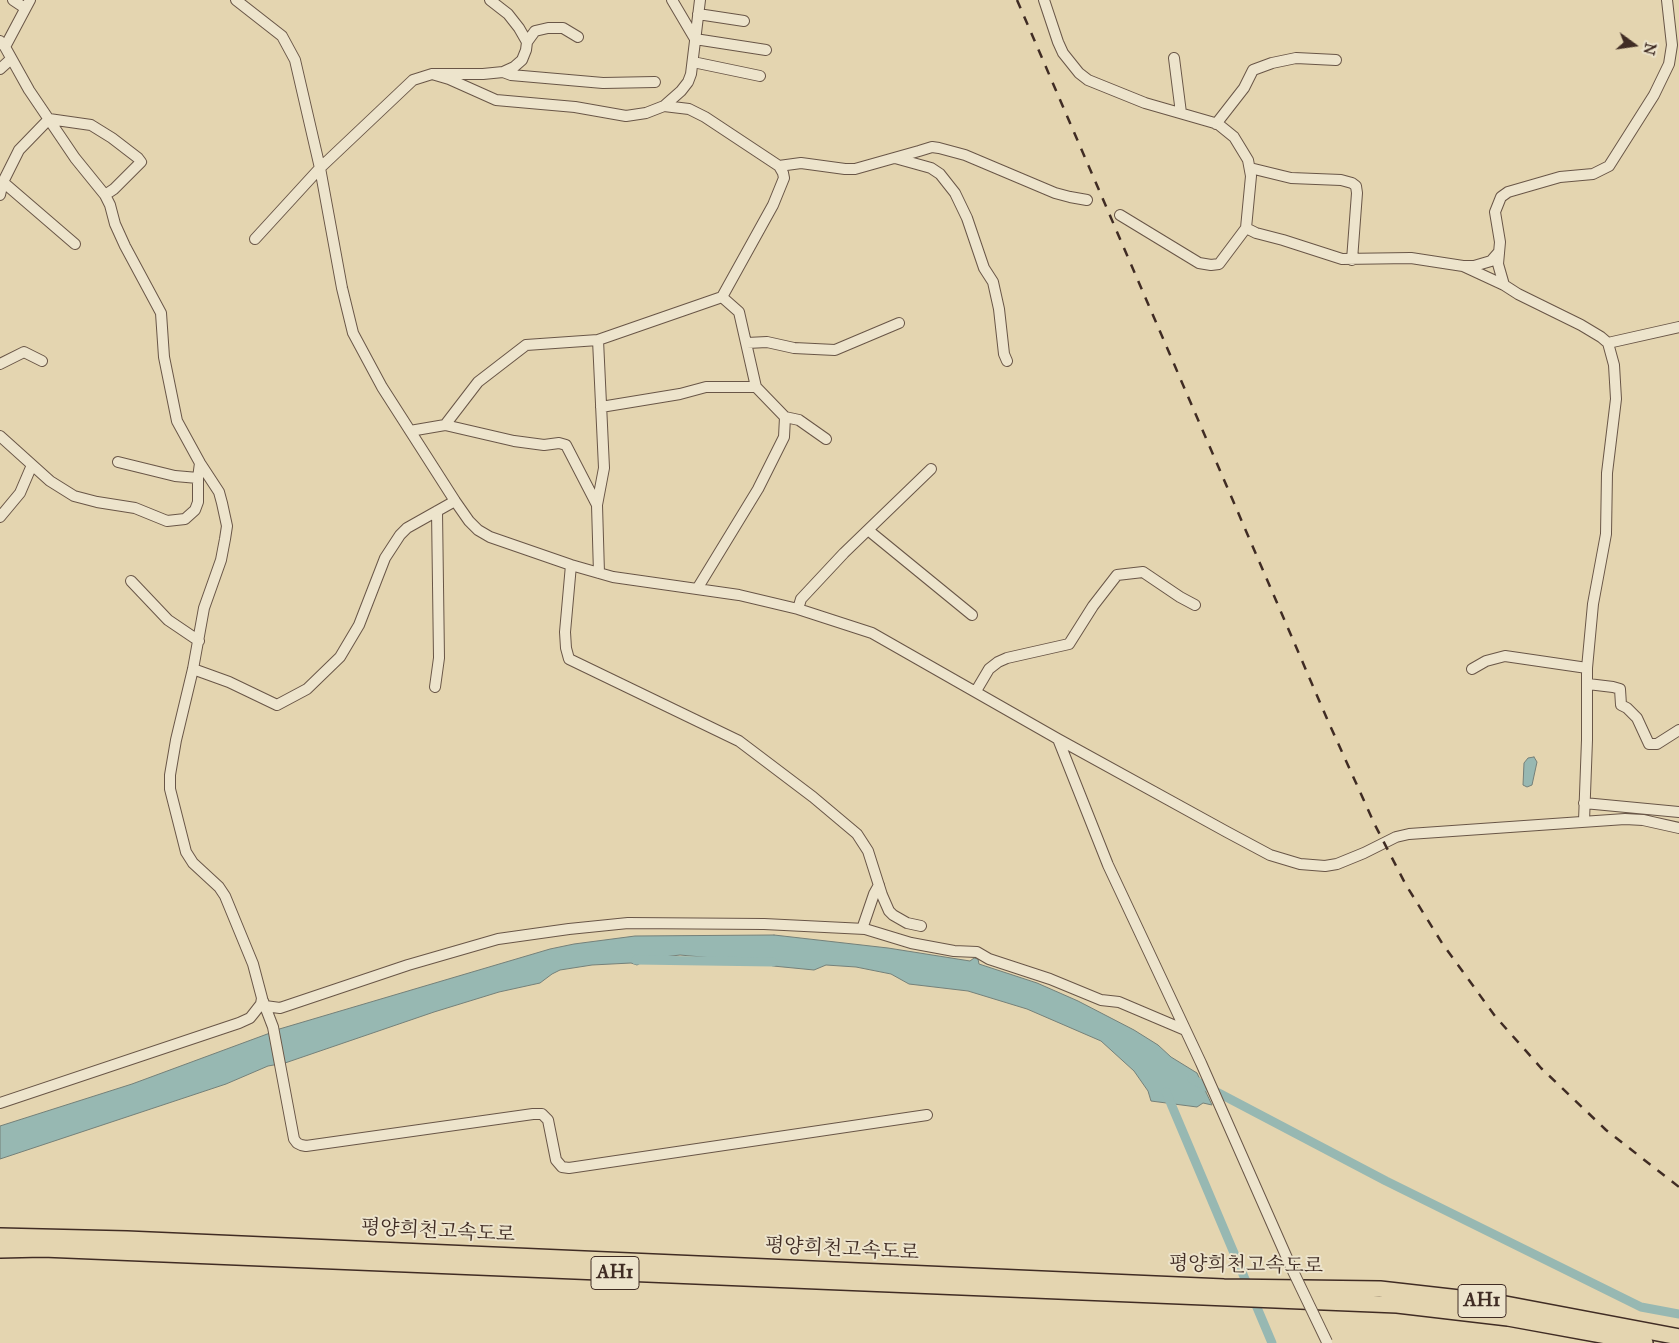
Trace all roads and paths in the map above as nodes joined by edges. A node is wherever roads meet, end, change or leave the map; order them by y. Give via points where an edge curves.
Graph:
1 (13, 0) edge
2 (236, 0) edge
3 (490, 0) edge
4 (672, 0) edge
5 (700, 0) edge
6 (1044, 0) edge
7 (1668, 0) edge
8 (28, 4) edge
9 (698, 14) junction
10 (744, 21) dead end
11 (578, 36) dead end
12 (695, 39) junction
13 (527, 42) junction
14 (3, 44) edge
15 (766, 50) dead end
16 (1174, 58) dead end
17 (11, 59) junction
18 (1336, 60) dead end
19 (693, 62) junction
20 (0, 69) edge
21 (503, 72) junction
22 (432, 74) junction
23 (760, 76) dead end
24 (655, 82) dead end
25 (664, 106) junction
26 (1181, 113) junction
27 (49, 119) junction
28 (1216, 124) junction
29 (894, 158) junction
30 (779, 166) junction
31 (320, 168) junction
32 (1250, 168) junction
33 (3, 182) junction
34 (0, 195) edge
35 (104, 195) junction
36 (1087, 200) dead end
37 (1120, 215) dead end
38 (1246, 228) junction
39 (255, 239) dead end
40 (75, 244) dead end
41 (1498, 253) junction
42 (1352, 260) junction
43 (1463, 266) junction
44 (1504, 285) junction
45 (722, 297) junction
46 (899, 323) dead end
47 (1679, 328) edge
48 (598, 340) junction
49 (1608, 343) junction
50 (747, 344) junction
51 (42, 361) dead end
52 (1007, 361) dead end
53 (0, 364) edge
54 (756, 387) junction
55 (601, 407) junction
56 (785, 417) junction
57 (446, 425) junction
58 (410, 431) junction
59 (0, 436) edge
60 (826, 439) dead end
61 (118, 462) dead end
62 (200, 463) junction
63 (32, 465) junction
64 (931, 469) dead end
65 (198, 478) junction
66 (455, 501) junction
67 (597, 505) junction
68 (438, 511) junction
69 (0, 516) edge
70 (868, 530) junction
71 (571, 565) junction
72 (599, 573) junction
73 (131, 581) dead end
74 (697, 589) junction
75 (1195, 605) dead end
76 (798, 609) junction
77 (972, 615) dead end
78 (199, 641) junction
79 (1587, 668) junction
80 (193, 669) junction
81 (1472, 669) dead end
82 (1588, 684) junction
83 (435, 687) dead end
84 (976, 691) junction
85 (1679, 730) edge
86 (1058, 739) junction
87 (1584, 803) junction
88 (1679, 812) edge
89 (1584, 821) junction
90 (1679, 828) edge
91 (879, 885) junction
92 (920, 926) dead end
93 (862, 929) junction
94 (264, 1002) junction
95 (1185, 1030) junction
96 (0, 1103) edge
97 (927, 1115) dead end
98 (0, 1236) edge
99 (0, 1250) edge
100 (1227, 1292) junction
101 (1679, 1337) edge
102 (1327, 1343) edge
103 (1645, 1343) edge

1 - 8 street
2 - 31 street via 273,27 289,46 299,71
3 - 13 street via 508,14
4 - 12 street
5 - 9 street
6 - 26 street via 1058,42 1084,76 1145,103
7 - 41 street via 1672,45 1665,75 1609,166 1593,174 1560,177 1501,197 1495,212 1500,242
8 - 14 street
9 - 10 street
9 - 12 street
11 - 13 street via 563,28 548,28 535,31
12 - 15 street
12 - 19 street
13 - 21 street via 522,60
14 - 17 street
16 - 26 street
17 - 20 street
17 - 27 street
18 - 28 street via 1296,58 1253,70 1244,88
19 - 23 street
19 - 25 street via 688,82
21 - 22 street
21 - 24 street via 603,83
22 - 25 street via 496,100 575,107 626,116
22 - 31 street via 413,80
25 - 30 street via 689,109 705,117
26 - 28 street
27 - 33 street via 19,150
27 - 35 street
27 - 35 street via 91,125 141,162
28 - 32 street via 1240,144
29 - 30 street via 855,169 801,163
29 - 36 street via 932,147 951,150 1055,192
29 - 52 street via 930,168 940,174 955,193 992,282
30 - 45 street via 783,173 782,186
31 - 39 street
31 - 58 street via 353,333
32 - 38 street
32 - 42 street via 1291,178 1341,180 1356,186
33 - 34 street
33 - 40 street
35 - 62 street via 125,246 161,313 164,356 177,421
37 - 38 street via 1205,264 1219,264
38 - 42 street via 1335,258
41 - 43 street via 1491,261
41 - 44 street via 1499,272
42 - 43 street via 1411,258
43 - 44 street
44 - 49 street via 1592,331
45 - 48 street
45 - 50 street via 739,312
46 - 50 street via 835,350 794,348 767,342
47 - 49 street
48 - 55 street
48 - 57 street via 526,345 478,382
49 - 79 street via 1614,365 1616,399 1607,473 1606,534 1593,604
50 - 54 street
51 - 53 street via 24,352
54 - 55 street via 706,387
54 - 56 street
55 - 67 street via 604,468
56 - 60 street via 798,420
56 - 74 street via 784,437 758,488
57 - 58 street
57 - 67 street via 514,441 566,445
58 - 66 street
59 - 63 street
61 - 65 street via 175,476
62 - 65 street
62 - 78 street via 219,492 227,526 221,560 204,608
63 - 65 street via 74,496 135,508 167,522 185,519 196,510
63 - 69 street via 20,493
64 - 70 street
66 - 68 street
66 - 71 street via 469,521 490,537
67 - 72 street
68 - 80 street via 400,535 386,558 359,625 340,657 307,689 277,705
68 - 83 street via 439,650
70 - 76 street via 801,599
70 - 77 street
71 - 72 street
71 - 91 street via 565,632 569,659 739,741 857,834 868,851
72 - 74 street
73 - 78 street via 168,620
74 - 76 street
75 - 84 street via 1143,572 1116,575 1069,644 998,662
76 - 84 street via 872,633
78 - 80 street
79 - 81 street via 1505,656
79 - 82 street
80 - 94 street via 176,740 170,789 172,803 186,852 225,896 253,964
82 - 85 street via 1620,689 1621,705 1637,718 1649,744 1657,744
82 - 87 street
84 - 86 street
86 - 89 street via 1270,855 1300,864 1337,864 1409,834
86 - 95 street via 1108,865
87 - 88 street
87 - 89 street
89 - 90 street via 1643,820
91 - 92 street via 894,915
91 - 93 street
93 - 94 street via 636,923 569,929 471,946 280,1008
93 - 95 street via 911,943 977,952 1100,1000 1119,1002
94 - 96 street via 250,1018 239,1023
94 - 97 street via 273,1027 294,1139 302,1145 542,1114 548,1120 556,1160 562,1167 570,1168
95 - 102 street, bridge
98 - 100 highway, 평양희천고속도로 / AH1 via 128,1239
99 - 100 highway, 평양희천고속도로 / AH1
100 - 101 highway, 평양희천고속도로 / AH1 via 1283,1288 1380,1288 1495,1302
100 - 103 highway, 평양희천고속도로 / AH1 via 1499,1316

